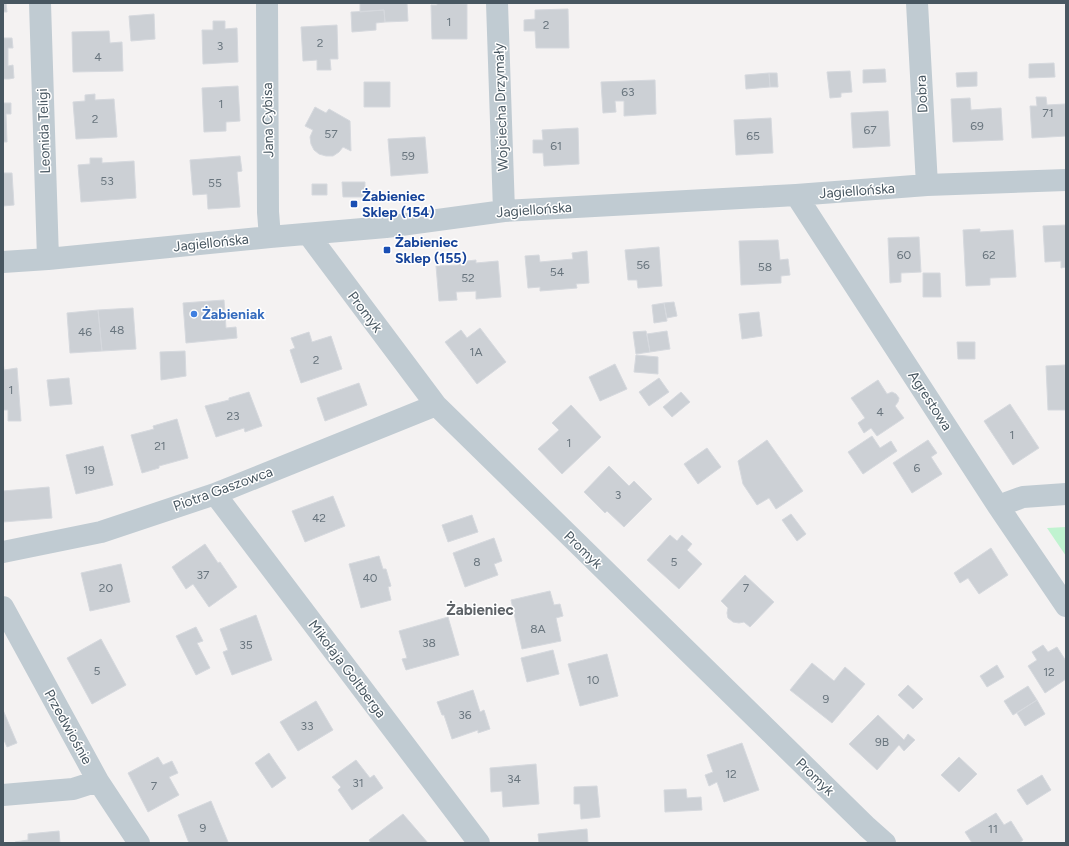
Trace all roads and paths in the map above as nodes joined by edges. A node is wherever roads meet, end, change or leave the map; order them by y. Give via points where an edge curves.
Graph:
1 (40, 3) edge
2 (267, 3) edge
3 (498, 3) edge
4 (917, 3) edge
5 (1066, 180) edge
6 (927, 185) junction
7 (796, 195) junction
8 (504, 210) junction
9 (308, 234) junction
10 (270, 237) junction
11 (48, 259) junction
12 (3, 262) edge
13 (436, 405) junction
14 (215, 494) junction
15 (1066, 494) edge
16 (998, 506) junction
17 (3, 552) edge
18 (1066, 606) edge
19 (3, 608) edge
20 (98, 781) junction
21 (3, 795) edge
22 (139, 843) edge
23 (479, 843) edge
24 (885, 843) edge

1 - 11 street, Leonida Teligi
2 - 10 street, Jana Cybisa
3 - 8 street, Wojciecha Drzymały
4 - 6 street, Dobra
5 - 6 street, Jagiellońska
6 - 7 street, Jagiellońska
7 - 8 street, Jagiellońska
7 - 16 street, Agrestowa
8 - 9 street, Jagiellońska via 386,227
9 - 10 street, Jagiellońska
9 - 13 street, Promyk
10 - 11 street, Jagiellońska
11 - 12 street, Jagiellońska
13 - 14 street, Piotra Gaszowca
13 - 24 street, Promyk
14 - 17 street, Piotra Gaszowca via 101,532
14 - 23 street, Mikołaja Goltberga
15 - 16 street via 1023,497
16 - 18 street, Agrestowa
19 - 20 street, Przedwiośnie
20 - 21 street via 73,789
20 - 22 street, Przedwiośnie

